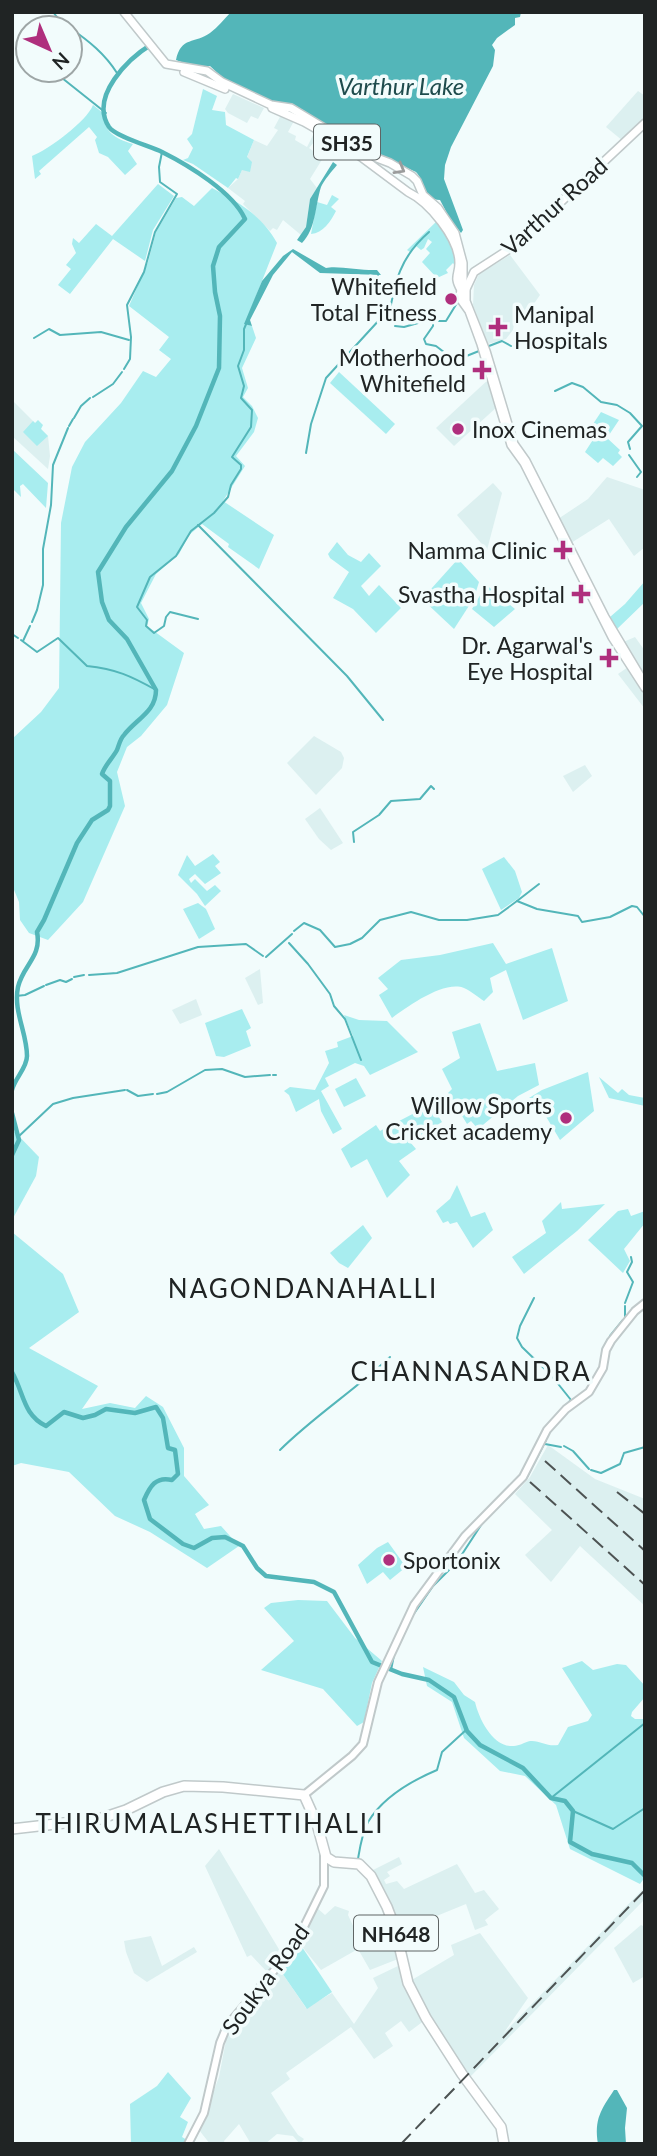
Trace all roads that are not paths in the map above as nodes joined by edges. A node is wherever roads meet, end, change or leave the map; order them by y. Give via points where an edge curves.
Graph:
1 (122, 12) edge
2 (164, 63) junction
3 (645, 125) edge
4 (588, 178) junction
5 (462, 264) junction
6 (474, 272) junction
7 (464, 290) junction
8 (515, 449) junction
9 (645, 686) edge
10 (642, 1307) edge
11 (598, 1380) junction
12 (534, 1454) junction
13 (304, 1795) junction
14 (12, 1829) edge
15 (324, 1854) junction
16 (334, 1862) junction
17 (324, 1867) junction
18 (188, 2144) edge
19 (504, 2144) edge

1 - 2 main road
2 - 5 main road, SH35 via 348,147 418,196 447,229
2 -> 5 main road, SH35 via 207,71 271,105 291,108 412,176 452,228
3 - 4 main road, Varthur Road
4 - 6 main road, Varthur Road via 514,246
4 - 7 main road, Varthur Road via 516,248 477,273
5 - 6 main road
5 - 7 main road, SH35
6 - 7 main road, Varthur Road
7 - 8 main road, SH35
7 - 8 main road, SH35 via 459,297 469,311
8 - 9 main road, SH35 via 526,461
10 - 11 main road via 610,1347 606,1369
11 - 12 main road via 547,1430
11 - 12 main road via 589,1396 562,1416
12 - 13 main road via 523,1477 478,1521 413,1604 374,1692 363,1744
13 - 14 highway via 184,1786 99,1819
13 - 15 highway
15 - 16 highway, NH648
15 - 17 main road, Soukya Road
16 - 17 main road
16 - 19 highway, NH648 via 359,1864 371,1876 395,1928 408,1983 430,2025 502,2127
17 - 18 main road, Soukya Road via 324,1886 294,1947 227,2026 204,2113

